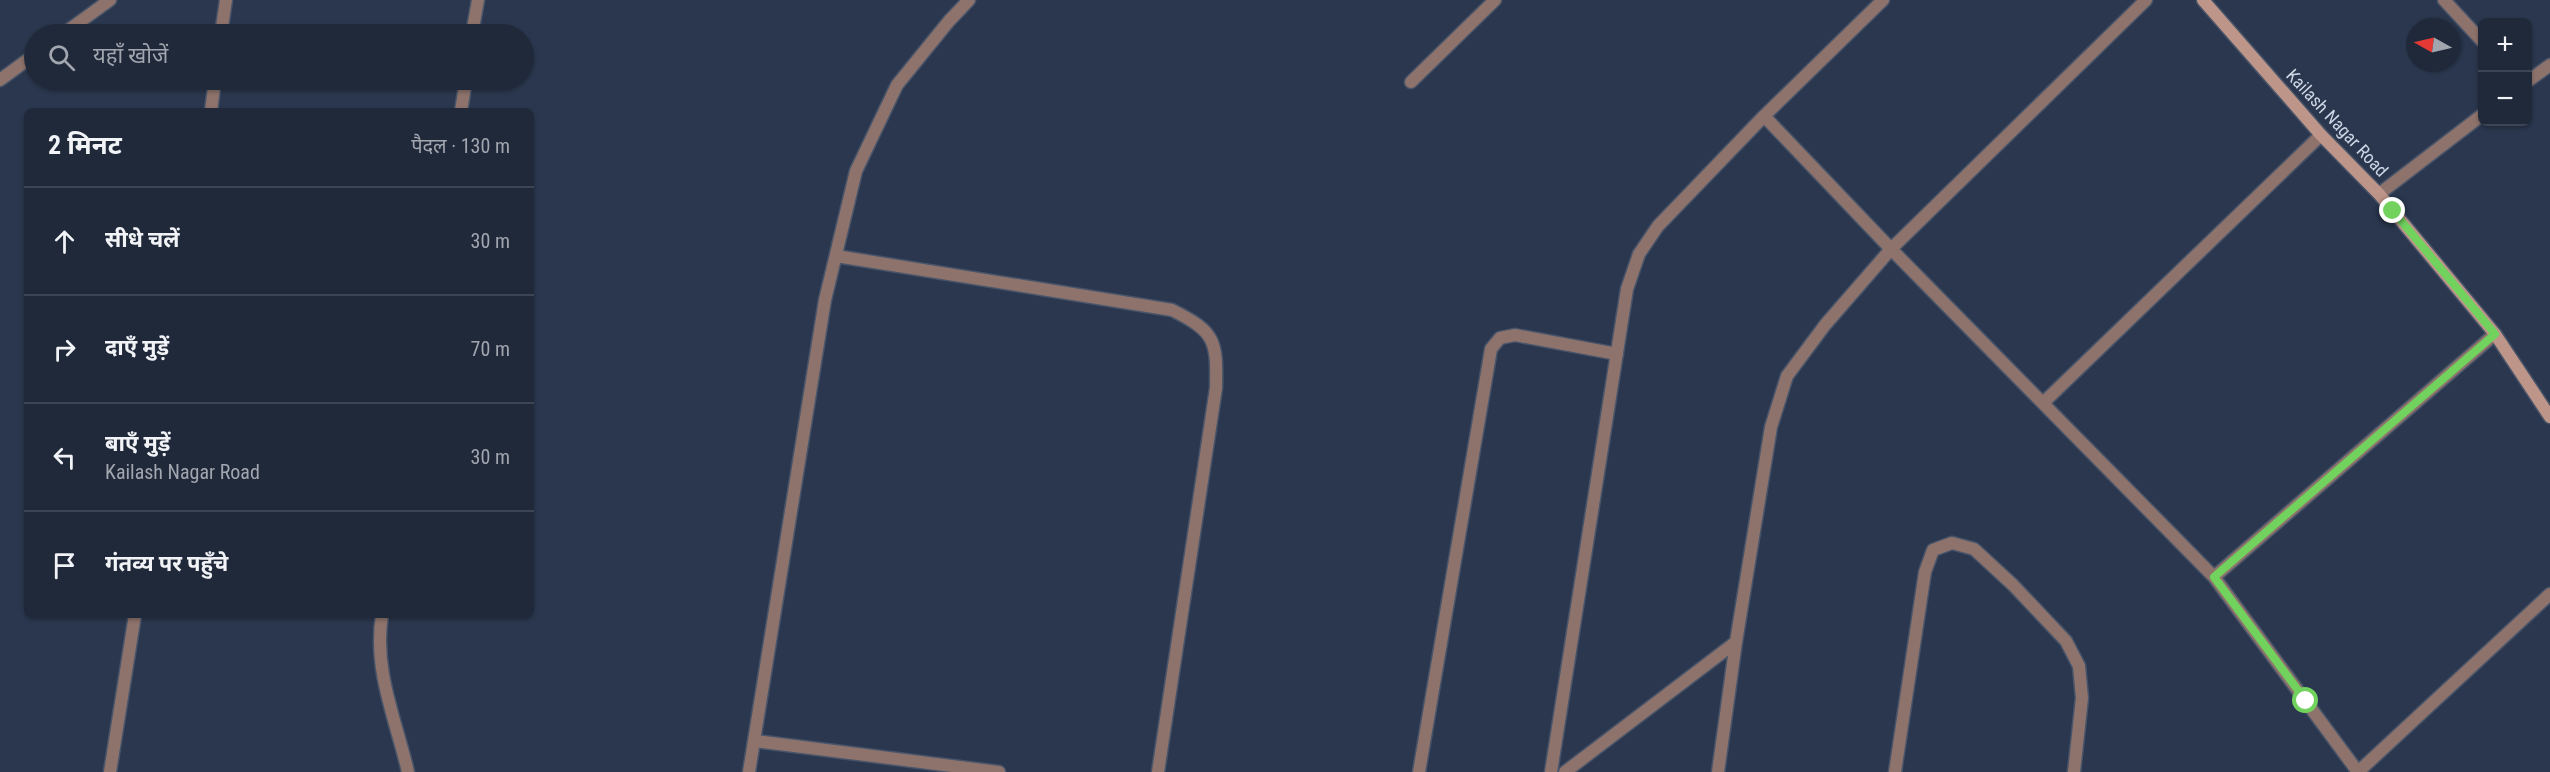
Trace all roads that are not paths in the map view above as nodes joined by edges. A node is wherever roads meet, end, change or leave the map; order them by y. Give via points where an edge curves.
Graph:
1 (110, 0) edge
2 (226, 0) edge
3 (478, 0) edge
4 (969, 0) edge
5 (1495, 0) edge
6 (1883, 0) edge
7 (2146, 0) edge
8 (2203, 0) edge
9 (2444, 0) edge
10 (77, 24) edge
11 (222, 24) edge
12 (474, 24) edge
13 (2478, 37) edge
14 (24, 62) edge
15 (2550, 65) edge
16 (2532, 78) edge
17 (0, 80) edge
18 (1411, 82) dead end
19 (214, 90) edge
20 (464, 90) edge
21 (211, 108) edge
22 (461, 108) edge
23 (1764, 116) junction
24 (2478, 118) edge
25 (2321, 135) junction
26 (2379, 194) junction
27 (1891, 249) junction
28 (836, 256) junction
29 (2495, 334) junction
30 (1617, 354) junction
31 (2043, 403) junction
32 (2550, 417) edge
33 (2214, 577) junction
34 (2550, 594) edge
35 (135, 618) edge
36 (382, 618) edge
37 (1736, 642) junction
38 (755, 741) junction
39 (110, 772) edge
40 (408, 772) edge
41 (749, 772) edge
42 (999, 772) edge
43 (1158, 772) edge
44 (1419, 772) edge
45 (1551, 772) edge
46 (1565, 772) edge
47 (1718, 772) edge
48 (1896, 772) edge
49 (2074, 772) edge
50 (2358, 772) edge

1 - 10 street
2 - 11 street
3 - 12 street
4 - 28 street via 897,85 856,171
5 - 18 street
6 - 23 street
7 - 27 street
8 - 25 street, Kailash Nagar Road
9 - 13 street
14 - 17 street
15 - 16 street
19 - 21 street
20 - 22 street
23 - 27 street
23 - 30 street via 1658,226 1639,254 1627,289
24 - 26 street
25 - 26 street, Kailash Nagar Road
25 - 31 street
26 - 29 street, Kailash Nagar Road
27 - 31 street
27 - 37 street via 1787,376 1771,427
28 - 38 street via 825,300
28 - 43 street via 1172,310 1200,324 1217,352 1216,388
29 - 32 street, Kailash Nagar Road
29 - 33 street
30 - 44 street via 1515,335 1500,338 1491,349
30 - 45 street
31 - 33 street
33 - 50 street
34 - 50 street
35 - 39 street
36 - 40 street via 380,657 385,691
37 - 46 street
37 - 47 street
38 - 41 street
38 - 42 street
48 - 49 street via 1925,572 1933,550 1952,543 1974,549 2066,641 2079,666 2082,698

